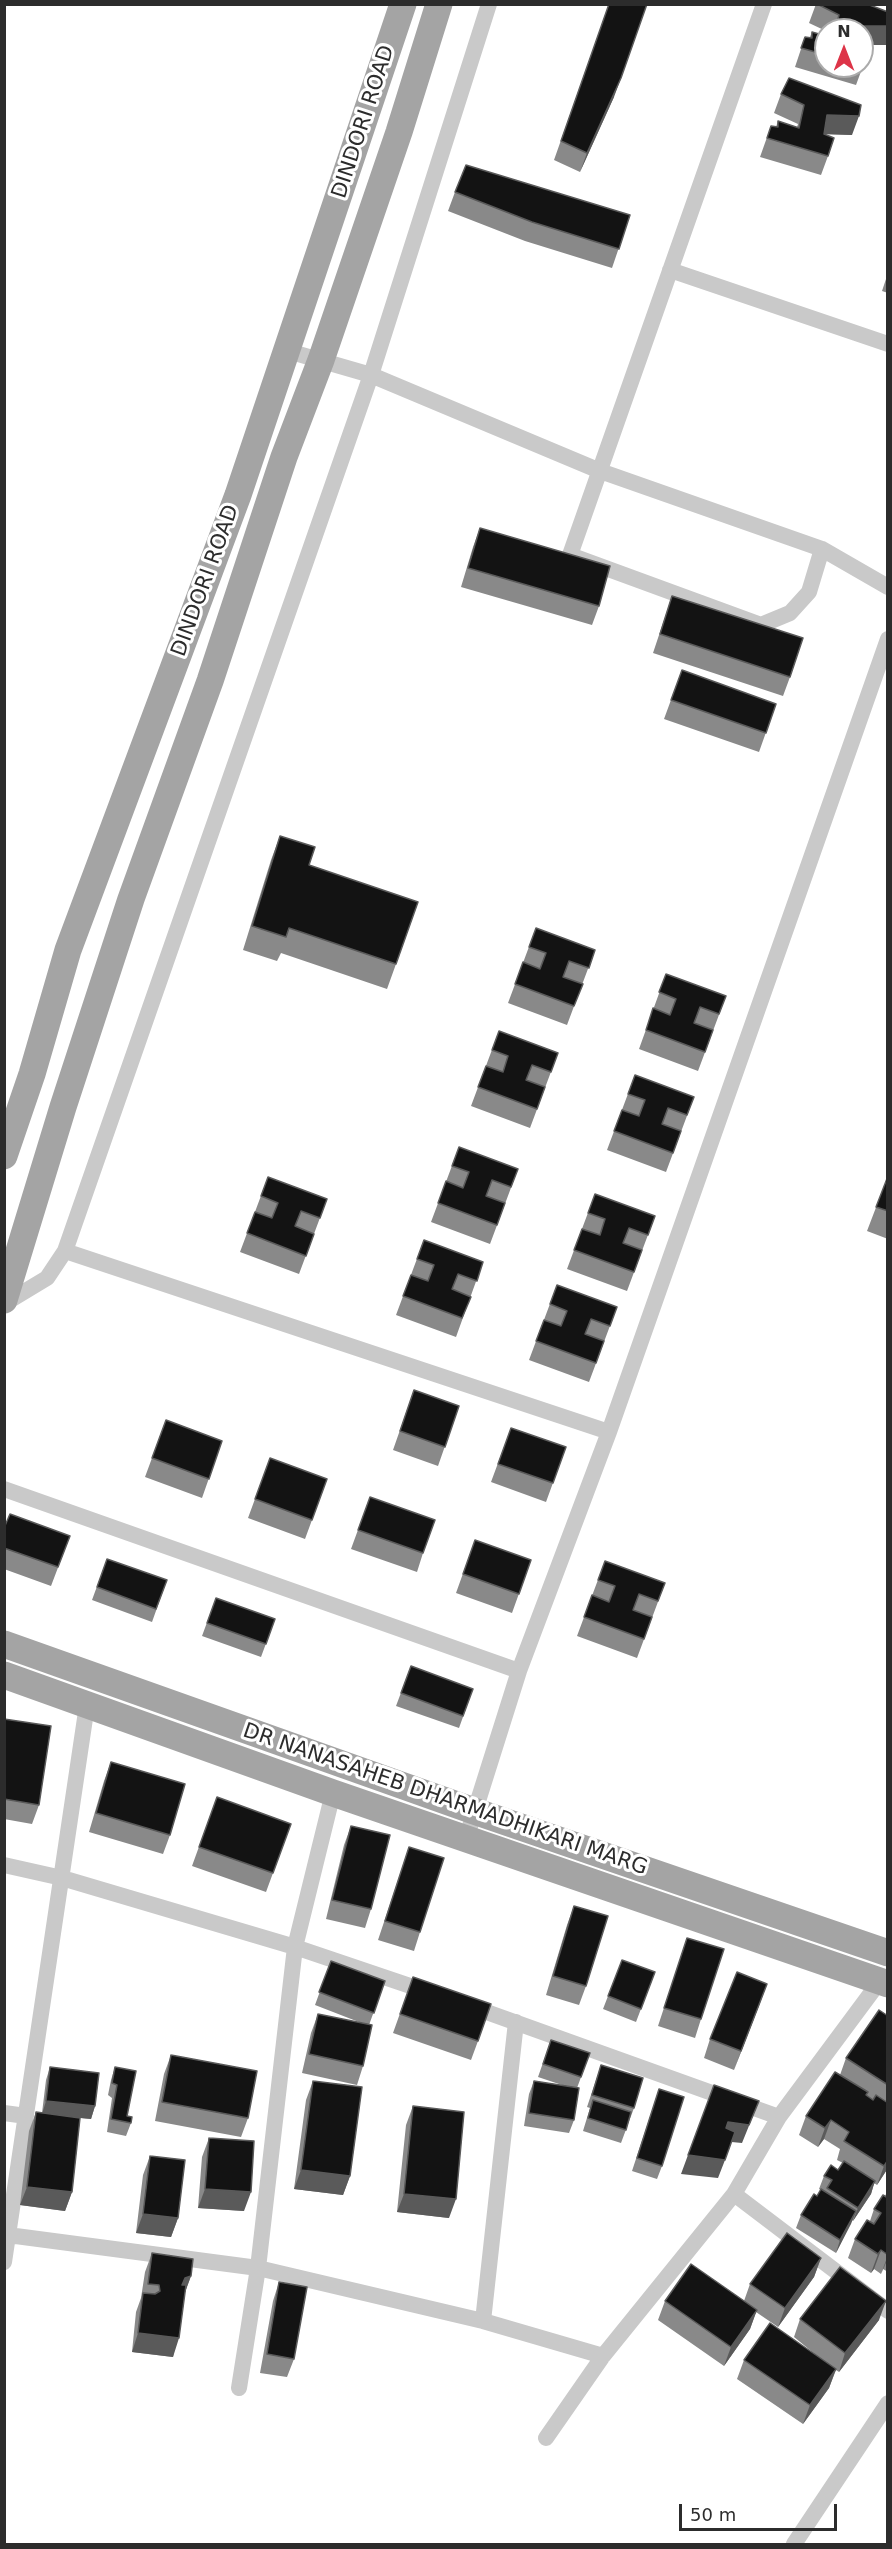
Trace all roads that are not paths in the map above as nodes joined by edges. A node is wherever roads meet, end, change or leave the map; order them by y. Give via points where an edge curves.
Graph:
1 (403, 4) edge
2 (439, 4) edge
3 (489, 4) edge
4 (764, 4) edge
5 (670, 270) junction
6 (888, 344) edge
7 (288, 351) junction
8 (321, 360) junction
9 (371, 375) junction
10 (600, 471) junction
11 (822, 549) junction
12 (888, 587) edge
13 (888, 639) edge
14 (4, 1156) edge
15 (65, 1251) junction
16 (4, 1302) edge
17 (609, 1432) junction
18 (4, 1489) edge
19 (4, 1644) edge
20 (519, 1671) junction
21 (4, 1675) edge
22 (87, 1705) junction
23 (333, 1793) junction
24 (474, 1811) junction
25 (466, 1839) junction
26 (4, 1865) edge
27 (62, 1878) junction
28 (295, 1947) junction
29 (888, 1953) edge
30 (884, 1982) edge
31 (516, 2022) junction
32 (4, 2113) edge
33 (26, 2116) junction
34 (779, 2117) junction
35 (734, 2194) junction
36 (8, 2235) junction
37 (4, 2262) edge
38 (258, 2268) junction
39 (888, 2311) edge
40 (483, 2321) junction
41 (603, 2356) junction
42 (239, 2388) dead end
43 (888, 2403) edge
44 (546, 2438) dead end
45 (794, 2544) edge

1 - 7 main road, DINDORI ROAD
2 - 8 main road
3 - 9 street
4 - 5 street
5 - 6 street
5 - 10 street
7 - 8 street
7 - 14 main road, DINDORI ROAD via 68,950
8 - 9 street
8 - 16 main road via 131,899
9 - 10 street
9 - 15 street
10 - 11 street
10 - 11 street via 570,555 761,625 790,613 809,592
11 - 12 street
13 - 17 street
15 - 16 street via 47,1278
15 - 17 street
17 - 20 street
18 - 20 street
19 - 24 main road, DR NANASAHEB DHARMADHIKARI MARG
20 - 24 street
21 - 22 main road, DR NANASAHEB DHARMADHIKARI MARG
22 - 23 main road, DR NANASAHEB DHARMADHIKARI MARG
22 - 27 street
23 - 25 main road, DR NANASAHEB DHARMADHIKARI MARG
23 - 28 street
24 - 25 street
24 - 29 main road, DR NANASAHEB DHARMADHIKARI MARG
25 - 30 main road, DR NANASAHEB DHARMADHIKARI MARG
26 - 27 street
27 - 28 street
27 - 33 street
28 - 31 street
28 - 38 street
30 - 34 street
31 - 34 street
31 - 40 street
32 - 33 street
33 - 36 street
34 - 35 street
35 - 39 street
35 - 41 street
36 - 37 street
36 - 38 street
38 - 40 street
38 - 42 street
40 - 41 street
41 - 44 street
43 - 45 street

